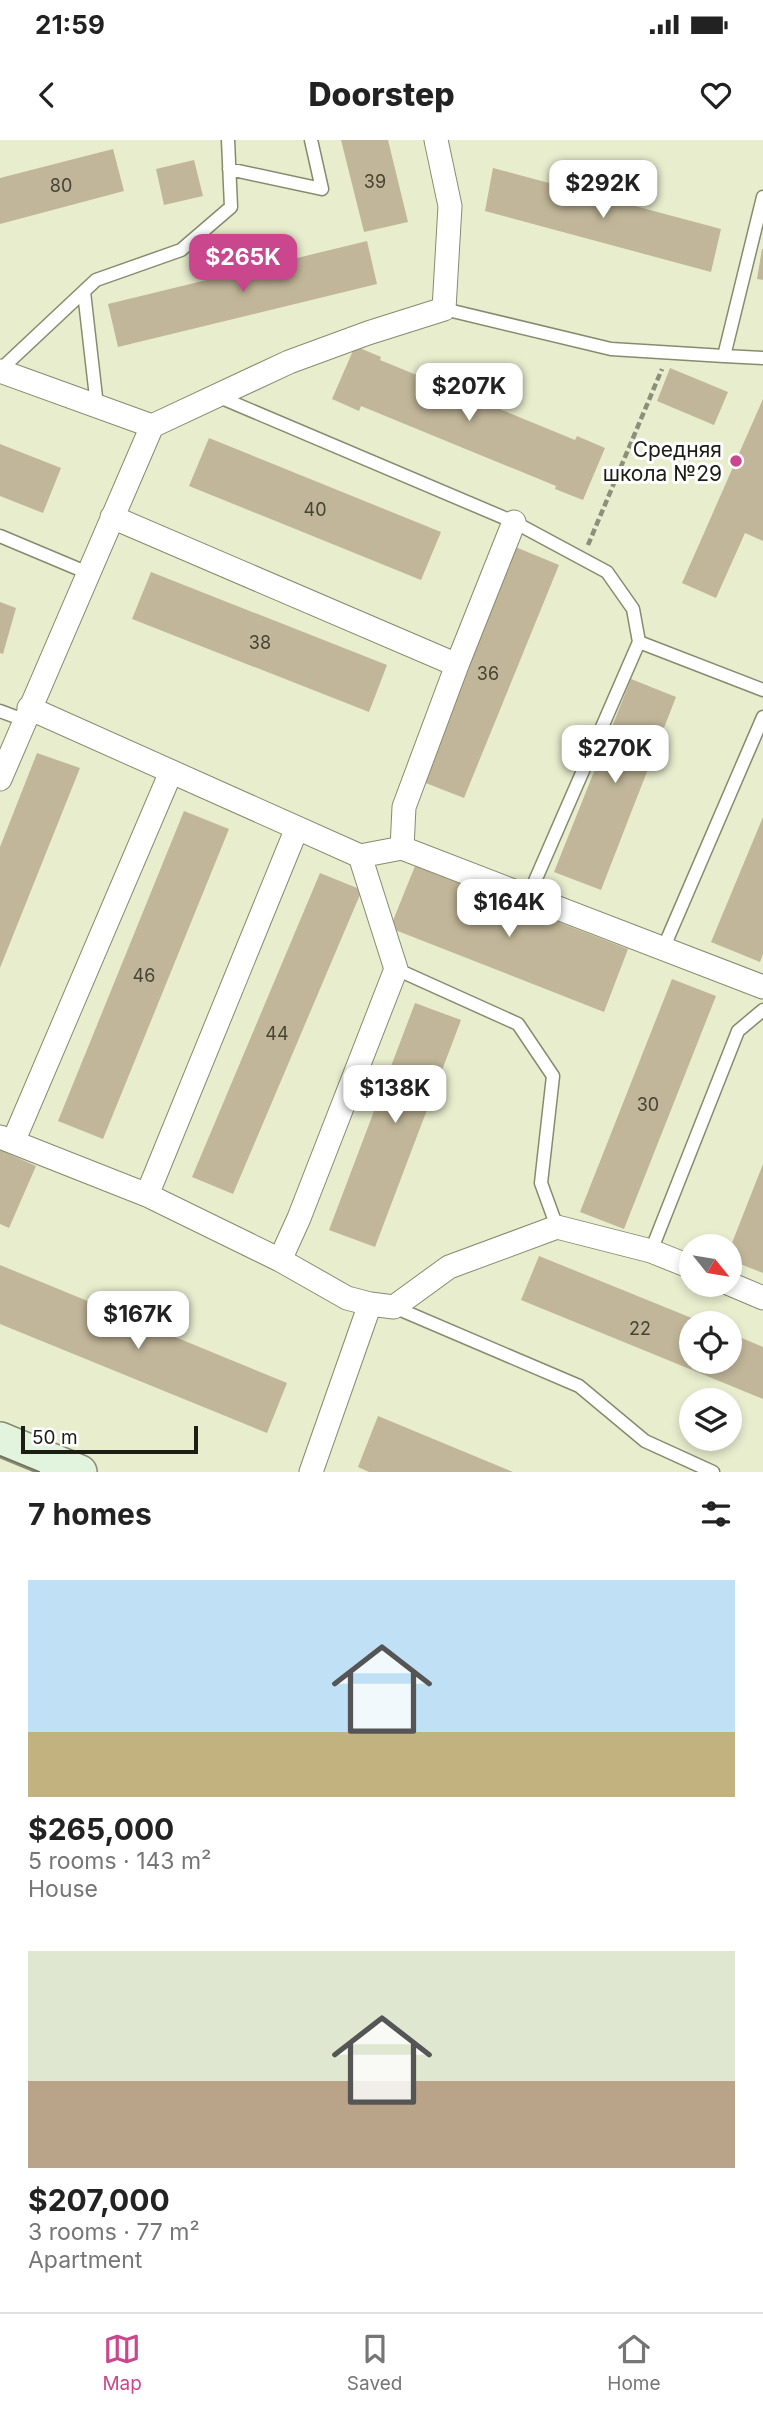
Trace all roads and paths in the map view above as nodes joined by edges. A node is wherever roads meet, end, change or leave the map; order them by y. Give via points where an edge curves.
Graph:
1 (229, 140) edge
2 (311, 140) edge
3 (436, 140) edge
4 (229, 169) junction
5 (763, 199) edge
6 (83, 292) junction
7 (444, 309) junction
8 (669, 352) junction
9 (724, 356) junction
10 (763, 358) edge
11 (0, 370) edge
12 (217, 396) junction
13 (97, 406) junction
14 (152, 426) junction
15 (112, 517) junction
16 (514, 523) junction
17 (0, 536) edge
18 (582, 559) junction
19 (88, 573) junction
20 (639, 642) junction
21 (457, 665) junction
22 (763, 690) edge
23 (0, 711) edge
24 (26, 714) junction
25 (763, 717) edge
26 (171, 772) junction
27 (0, 779) edge
28 (297, 828) junction
29 (402, 848) junction
30 (360, 856) junction
31 (528, 897) junction
32 (663, 949) junction
33 (396, 969) junction
34 (763, 987) edge
35 (763, 1010) edge
36 (7, 1140) edge
37 (147, 1195) junction
38 (556, 1227) junction
39 (651, 1251) junction
40 (280, 1260) junction
41 (679, 1263) edge
42 (742, 1289) edge
43 (763, 1298) edge
44 (370, 1304) junction
45 (394, 1307) junction
46 (0, 1439) edge
47 (80, 1472) edge
48 (311, 1472) edge
49 (713, 1472) edge

1 - 4 lane
2 - 4 lane via 322,189
3 - 7 street via 450,206
4 - 6 lane via 231,207 181,250 96,280
5 - 9 lane
6 - 11 lane
6 - 13 lane
7 - 8 lane via 611,349
7 - 12 street via 289,362
8 - 9 lane
8 - 18 path
9 - 10 lane
11 - 13 street
12 - 14 street
12 - 16 lane
13 - 14 street
14 - 15 street
15 - 19 street
15 - 21 street
16 - 18 lane
16 - 21 street
17 - 19 lane
18 - 20 lane via 607,572 633,609
19 - 24 street
20 - 22 lane
20 - 31 lane
21 - 29 street via 404,807
23 - 24 lane
24 - 26 street
24 - 27 street
25 - 32 lane
26 - 28 street
26 - 36 street
28 - 30 street
28 - 37 street
29 - 30 street
29 - 31 street
30 - 33 street
31 - 32 street
32 - 34 street
33 - 38 lane via 518,1024 553,1076 541,1183
33 - 40 street
35 - 39 lane via 738,1031
36 - 37 street
37 - 40 street
38 - 39 street
38 - 45 street via 449,1268
39 - 41 street
40 - 44 street via 347,1298
42 - 43 street
44 - 45 street
44 - 48 street
45 - 49 lane via 579,1386 645,1441
46 - 47 main road

